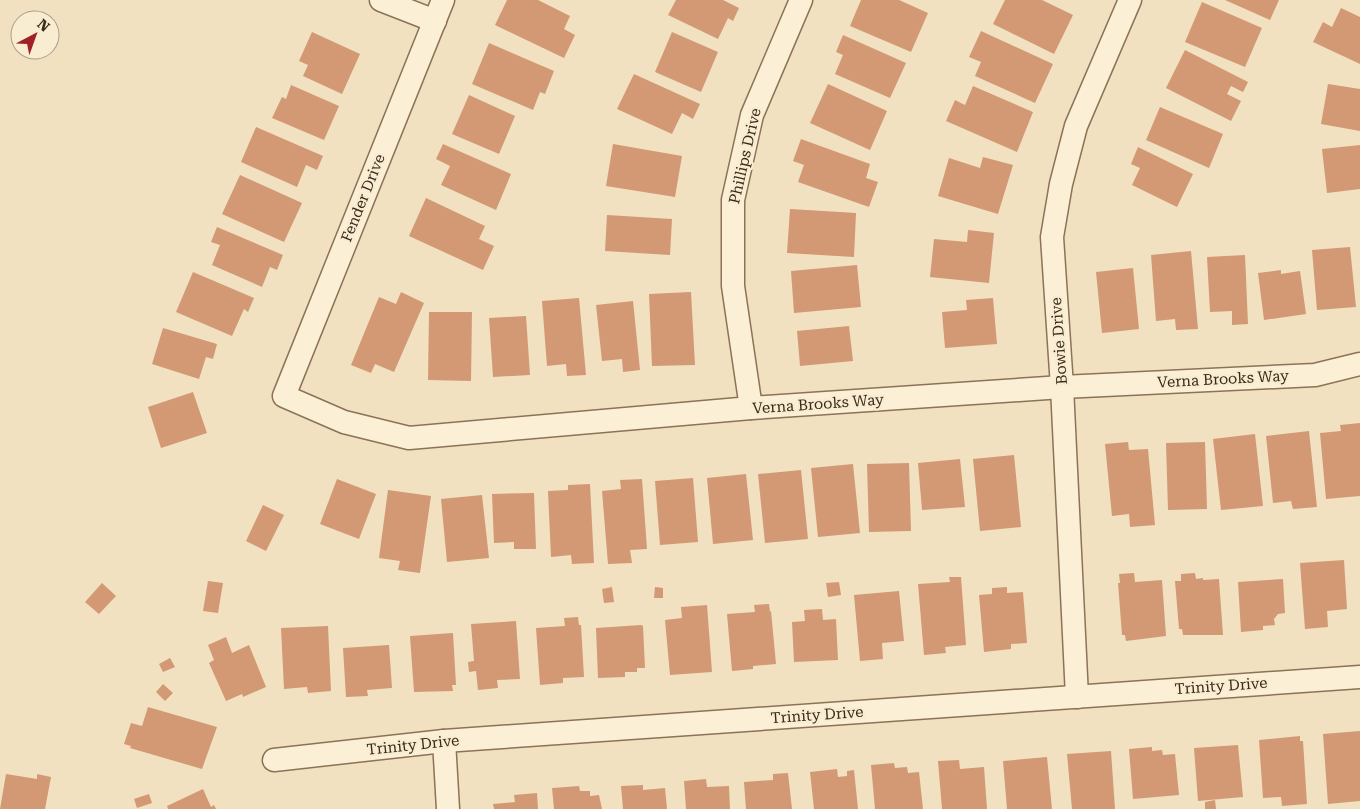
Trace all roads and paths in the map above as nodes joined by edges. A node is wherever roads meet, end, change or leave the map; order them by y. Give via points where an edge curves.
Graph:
1 (381, 0) edge
2 (443, 0) edge
3 (800, 0) edge
4 (1130, 0) edge
5 (435, 21) junction
6 (1360, 364) edge
7 (1062, 387) junction
8 (284, 396) joint
9 (751, 408) junction
10 (1360, 676) edge
11 (1077, 696) junction
12 (444, 741) junction
13 (274, 760) dead end
14 (448, 809) edge

1 - 5 street
2 - 5 street, Fender Drive
3 - 9 street, Phillips Drive via 752,115 733,200 733,286
4 - 7 street, Bowie Drive via 1076,126 1053,228
5 - 8 street, Fender Drive
6 - 7 street, Verna Brooks Way via 1315,375
7 - 9 street, Verna Brooks Way
7 - 11 street, Bowie Drive
8 - 9 street, Verna Brooks Way via 344,422 409,438
10 - 11 street, Trinity Drive
11 - 12 street, Trinity Drive
12 - 13 street, Trinity Drive
12 - 14 street

